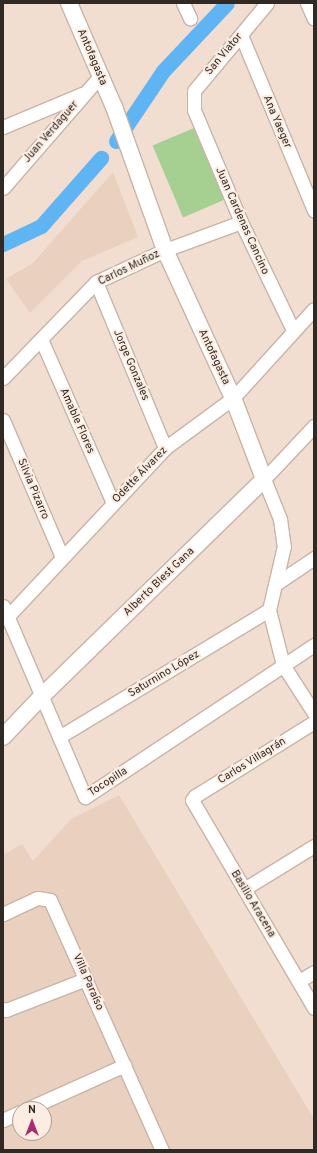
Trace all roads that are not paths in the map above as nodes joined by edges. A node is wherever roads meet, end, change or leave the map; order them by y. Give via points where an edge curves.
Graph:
1 (69, 3) edge
2 (183, 3) edge
3 (267, 3) edge
4 (307, 3) edge
5 (190, 18) dead end
6 (314, 19) edge
7 (241, 35) junction
8 (100, 76) junction
9 (86, 92) junction
10 (194, 110) joint
11 (3, 127) edge
12 (3, 188) edge
13 (314, 210) edge
14 (241, 222) junction
15 (165, 250) junction
16 (96, 282) junction
17 (314, 309) edge
18 (293, 330) junction
19 (41, 339) junction
20 (3, 378) edge
21 (233, 398) junction
22 (3, 420) edge
23 (314, 426) edge
24 (165, 448) junction
25 (264, 479) junction
26 (113, 503) junction
27 (62, 557) junction
28 (314, 558) edge
29 (277, 583) junction
30 (269, 610) junction
31 (5, 611) edge
32 (314, 645) edge
33 (283, 665) junction
34 (42, 696) junction
35 (314, 713) edge
36 (314, 722) edge
37 (3, 737) edge
38 (59, 737) junction
39 (192, 800) joint
40 (314, 846) edge
41 (244, 889) junction
42 (3, 914) edge
43 (314, 972) edge
44 (86, 979) junction
45 (299, 981) junction
46 (314, 1008) edge
47 (3, 1009) edge
48 (125, 1065) junction
49 (45, 1101) edge
50 (162, 1150) edge

1 - 8 street, Antofagasta
2 - 5 street
3 - 7 street, San Viator
4 - 6 street
7 - 10 street, San Viator via 194,91
7 - 13 street, Ana Yaeger
8 - 9 street, Juan Verdaguer
8 - 15 street, Antofagasta via 114,107
9 - 11 street
9 - 12 street, Juan Verdaguer
10 - 14 street, Juan Cardenas Cancino
14 - 15 street, Carlos Muñoz
14 - 18 street, Juan Cardenas Cancino
15 - 16 street, Carlos Muñoz
15 - 21 street, Antofagasta
16 - 19 street, Carlos Muñoz
16 - 24 street, Jorge Gonzales
17 - 18 street, Odette Álvarez
18 - 21 street, Odette Álvarez
19 - 20 street, Carlos Muñoz
19 - 26 street, Amable Flores
21 - 24 street, Odette Álvarez
21 - 25 street, Antofagasta
22 - 27 street, Silvia Pizarro
23 - 25 street, Alberto Blest Gana
24 - 26 street, Odette Álvarez
25 - 29 street, Antofagasta via 280,519 284,546
25 - 34 street, Alberto Blest Gana
26 - 27 street, Odette Álvarez
27 - 31 street, Odette Álvarez
28 - 29 street
29 - 30 street, Antofagasta
30 - 33 street
30 - 38 street, Saturnino López
31 - 34 street, Tocopilla
32 - 33 street
33 - 35 street
33 - 38 street, Tocopilla via 85,797
34 - 37 street, Alberto Blest Gana
34 - 38 street, Tocopilla
36 - 39 street, Carlos Villagrán
39 - 41 street, Basilio Aracena
40 - 41 street
41 - 45 street, Basilio Aracena
42 - 44 street, Villa Paraíso via 38,898 50,900
43 - 45 street
44 - 47 street
44 - 48 street, Villa Paraíso
45 - 46 street, Basilio Aracena
48 - 49 street
48 - 50 street, Villa Paraíso

